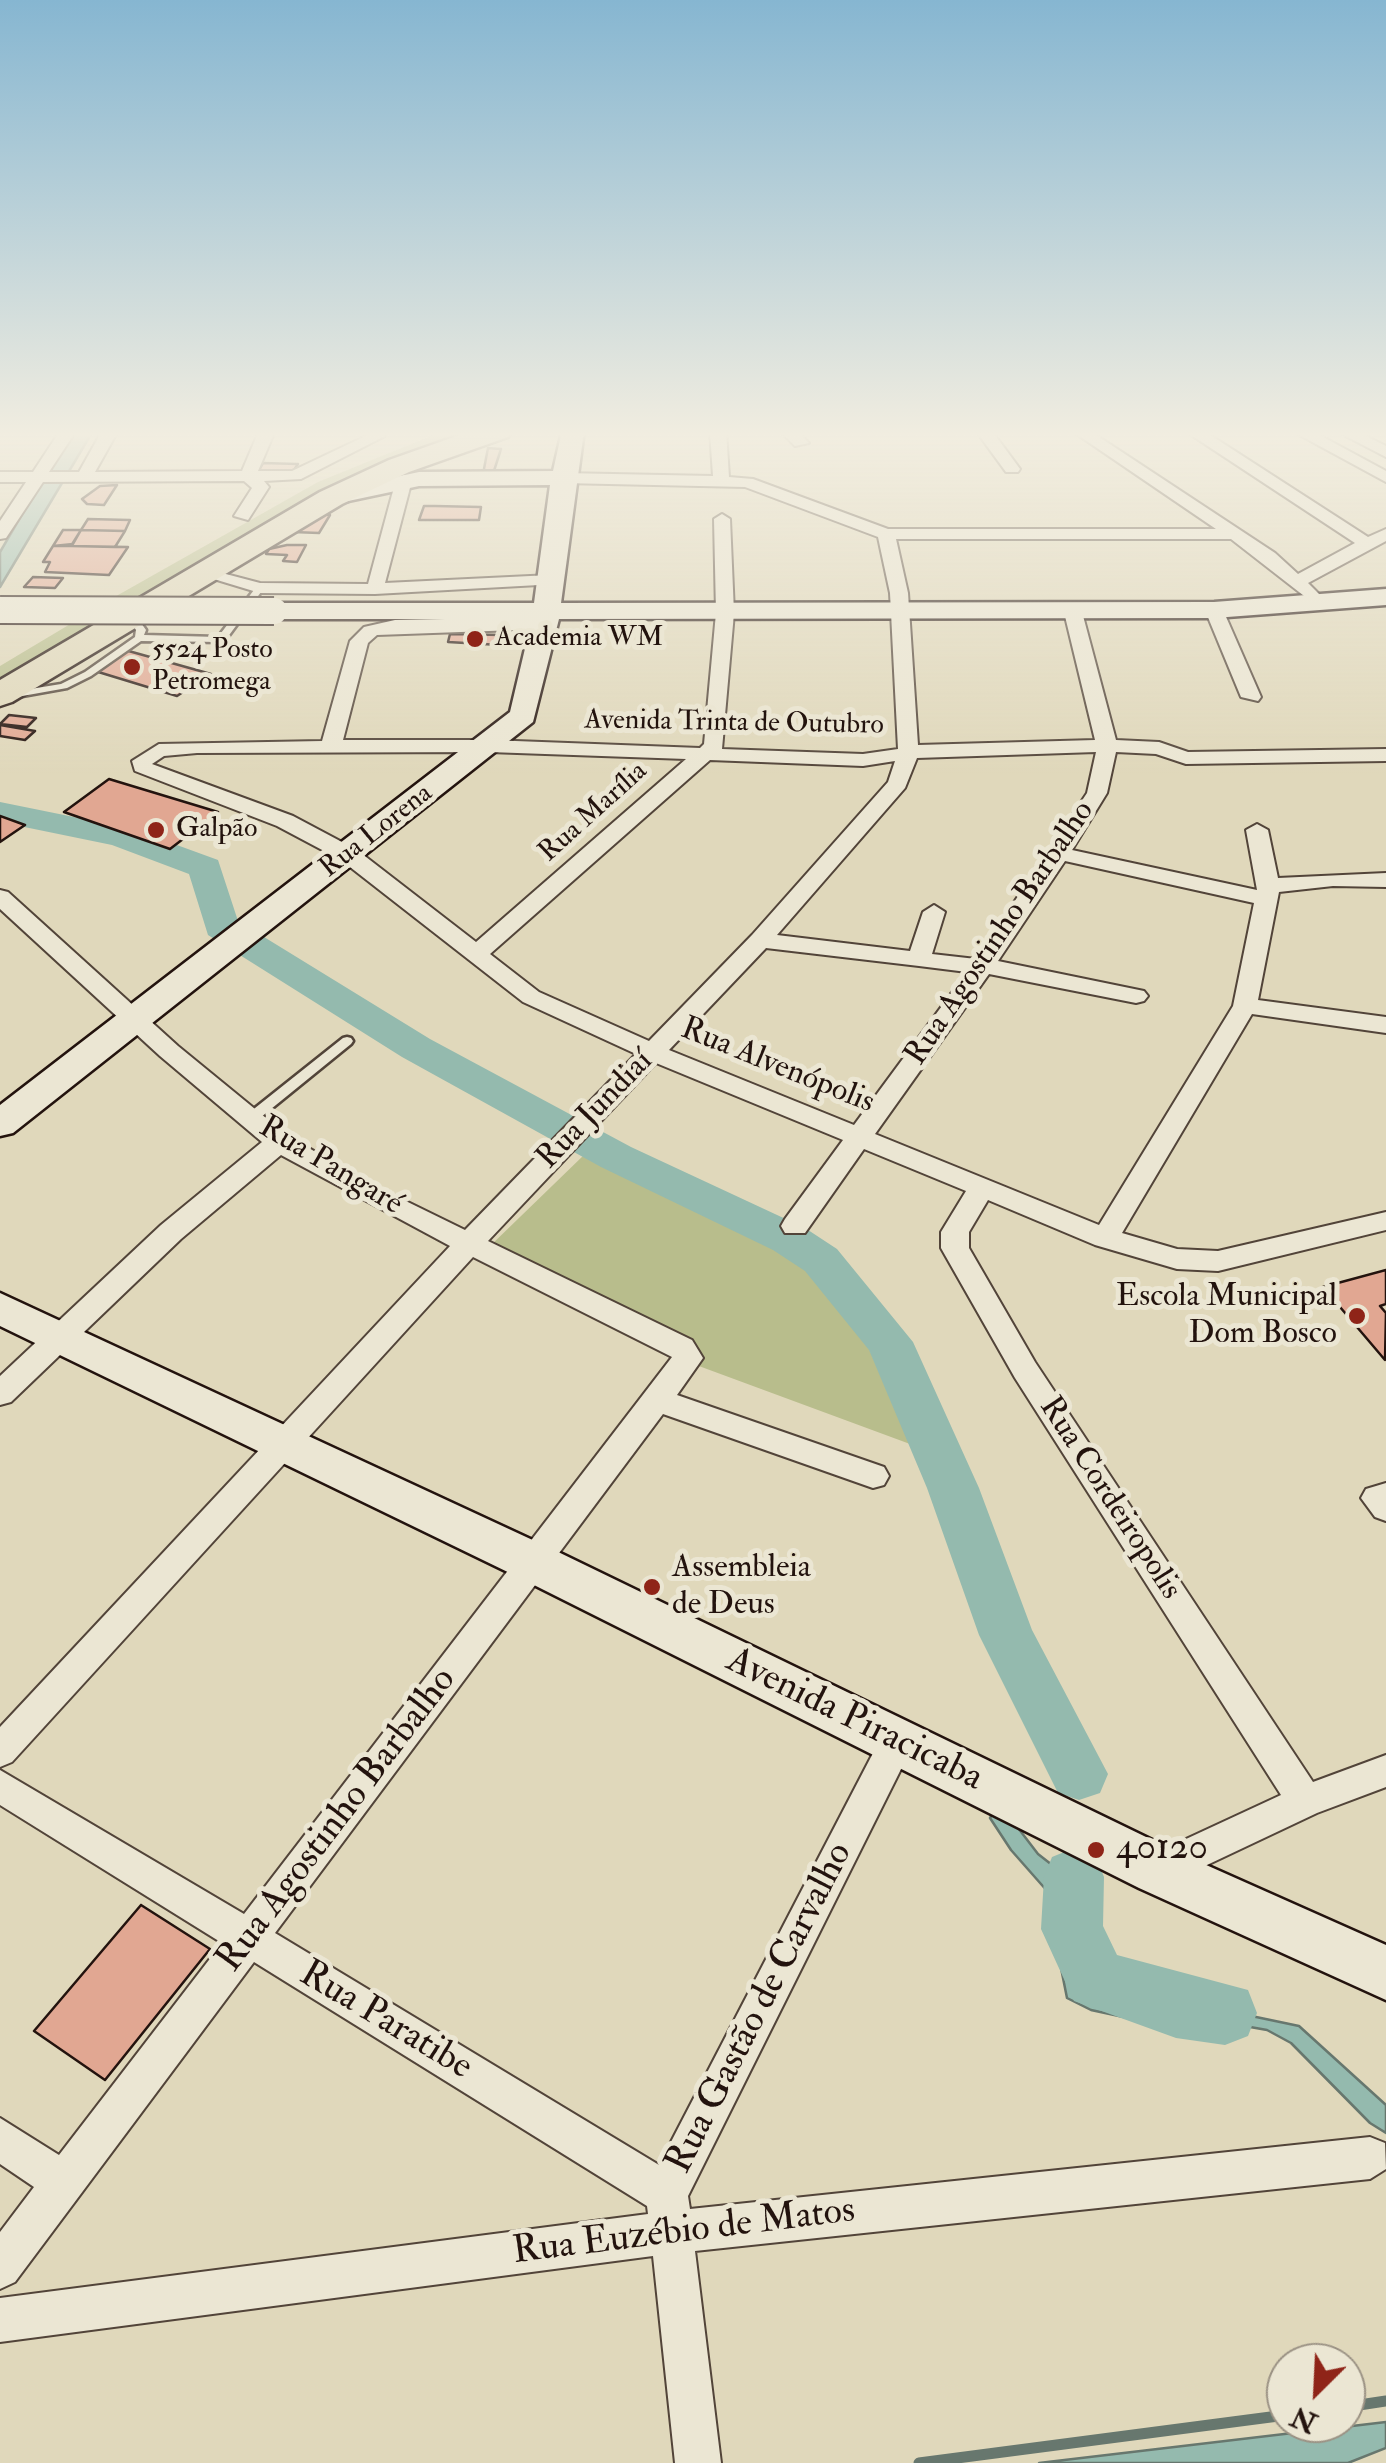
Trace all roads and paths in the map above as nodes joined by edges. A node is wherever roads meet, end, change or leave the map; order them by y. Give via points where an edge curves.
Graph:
1 (191, 546) edge
2 (249, 546) edge
3 (386, 546) edge
4 (555, 546) edge
5 (723, 546) edge
6 (888, 546) edge
7 (1250, 546) edge
8 (1358, 546) edge
9 (203, 573) junction
10 (551, 580) junction
11 (1298, 581) junction
12 (374, 589) junction
13 (1385, 598) edge
14 (267, 600) junction
15 (1317, 601) junction
16 (0, 610) edge
17 (1214, 610) junction
18 (1073, 612) junction
19 (725, 613) junction
20 (900, 614) junction
21 (546, 618) junction
22 (135, 626) junction
23 (1, 658) edge
24 (0, 696) edge
25 (1252, 698) dead end
26 (331, 746) junction
27 (490, 746) junction
28 (1107, 746) junction
29 (908, 752) junction
30 (707, 754) junction
31 (1386, 756) edge
32 (142, 762) joint
33 (1257, 830) dead end
34 (1061, 854) junction
35 (348, 856) junction
36 (1386, 880) edge
37 (1268, 892) junction
38 (2, 900) edge
39 (934, 912) dead end
40 (760, 940) junction
41 (475, 955) junction
42 (919, 959) junction
43 (983, 966) junction
44 (1136, 996) dead end
45 (1245, 1006) junction
46 (134, 1016) junction
47 (1386, 1025) edge
48 (347, 1041) dead end
49 (652, 1052) junction
50 (250, 1119) junction
51 (0, 1124) edge
52 (862, 1135) junction
53 (279, 1142) junction
54 (981, 1189) junction
55 (1386, 1221) edge
56 (795, 1226) dead end
57 (1105, 1238) junction
58 (468, 1244) junction
59 (0, 1308) edge
60 (62, 1337) junction
61 (667, 1387) junction
62 (0, 1394) edge
63 (282, 1443) junction
64 (874, 1476) dead end
65 (535, 1563) junction
66 (896, 1743) junction
67 (0, 1751) edge
68 (1386, 1772) edge
69 (0, 1786) edge
70 (1305, 1802) junction
71 (1158, 1870) junction
72 (248, 1938) junction
73 (1386, 1973) edge
74 (0, 2139) edge
75 (1370, 2158) dead end
76 (63, 2182) junction
77 (669, 2213) junction
78 (0, 2268) edge
79 (0, 2320) edge
80 (698, 2463) edge

1 - 23 highway
2 - 9 highway
3 - 12 street
4 - 10 main road, Rua Lorena
5 - 19 street
6 - 20 street, Rua Jundiaí
7 - 11 street
8 - 11 street
9 - 14 street
9 - 22 highway
10 - 12 street
10 - 21 main road, Rua Lorena
11 - 15 street
12 - 14 street
13 - 15 main road
14 - 16 main road, bridge
14 - 21 main road
14 - 22 lane via 222,640
15 - 17 main road
17 - 18 main road
17 - 25 street
18 - 20 main road
18 - 28 street, Rua Agostinho Barbalho
19 - 20 main road
19 - 21 main road
19 - 30 street via 718,738
20 - 29 street, Rua Jundiaí
21 - 26 street via 371,631 360,641
21 - 27 main road, Rua Lorena via 523,716
22 - 24 highway
26 - 27 street, Avenida Trinta de Outubro
26 - 32 street, Avenida Trinta de Outubro via 167,748
27 - 30 street, Avenida Trinta de Outubro
27 - 35 main road, Rua Lorena
28 - 29 street, Avenida Trinta de Outubro
28 - 31 street, Avenida Trinta de Outubro via 1159,748 1186,758
28 - 34 street, Rua Agostinho Barbalho via 1097,793
29 - 30 street, Avenida Trinta de Outubro via 863,760
29 - 40 street, Rua Jundiaí via 898,784
30 - 41 street, Rua Marília
32 - 35 street, Rua Alvenópolis via 148,771 285,822
33 - 37 street
34 - 37 street via 1182,884
34 - 43 street, Rua Agostinho Barbalho
35 - 41 street, Rua Alvenópolis
35 - 46 main road, Rua Lorena
36 - 37 street via 1333,878
37 - 45 street
38 - 46 street, Rua Pangaré
39 - 42 street
40 - 42 street
40 - 49 street, Rua Jundiaí
41 - 49 street, Rua Alvenópolis via 531,997
42 - 43 street
43 - 44 street
43 - 52 street, Rua Agostinho Barbalho
45 - 47 street
45 - 57 street
46 - 50 street, Rua Pangaré
46 - 51 main road, Rua Lorena
48 - 50 lane
49 - 52 street, Rua Alvenópolis
49 - 58 street, Rua Jundiaí
50 - 53 street, Rua Pangaré
52 - 54 street, Rua Alvenópolis
52 - 56 street, Rua Agostinho Barbalho
53 - 58 street, Rua Pangaré
53 - 60 street via 171,1232
54 - 57 street, Rua Alvenópolis
54 - 70 street, Rua Cordeiropolis via 955,1232 955,1248 1025,1370
55 - 57 street, Rua Alvenópolis via 1218,1260 1177,1259
58 - 61 street, Rua Pangaré via 682,1348 688,1358
58 - 63 street, Rua Jundiaí
59 - 60 main road, Avenida Piracicaba
60 - 62 street
60 - 63 main road, Avenida Piracicaba
61 - 64 street
61 - 65 street, Rua Agostinho Barbalho
63 - 65 main road, Avenida Piracicaba
63 - 67 street, Rua Jundiaí
65 - 66 main road, Avenida Piracicaba
65 - 72 street, Rua Agostinho Barbalho
66 - 71 main road, Avenida Piracicaba
66 - 77 street, Rua Gastão de Carvalho
68 - 70 street
69 - 72 street, Rua Paratibe
70 - 71 street
71 - 73 main road, Avenida Piracicaba
72 - 76 street, Rua Agostinho Barbalho
72 - 77 street, Rua Paratibe
74 - 76 street
75 - 77 street, Rua Euzébio de Matos
76 - 78 street, Rua Agostinho Barbalho
77 - 79 street, Rua Euzébio de Matos
77 - 80 street

